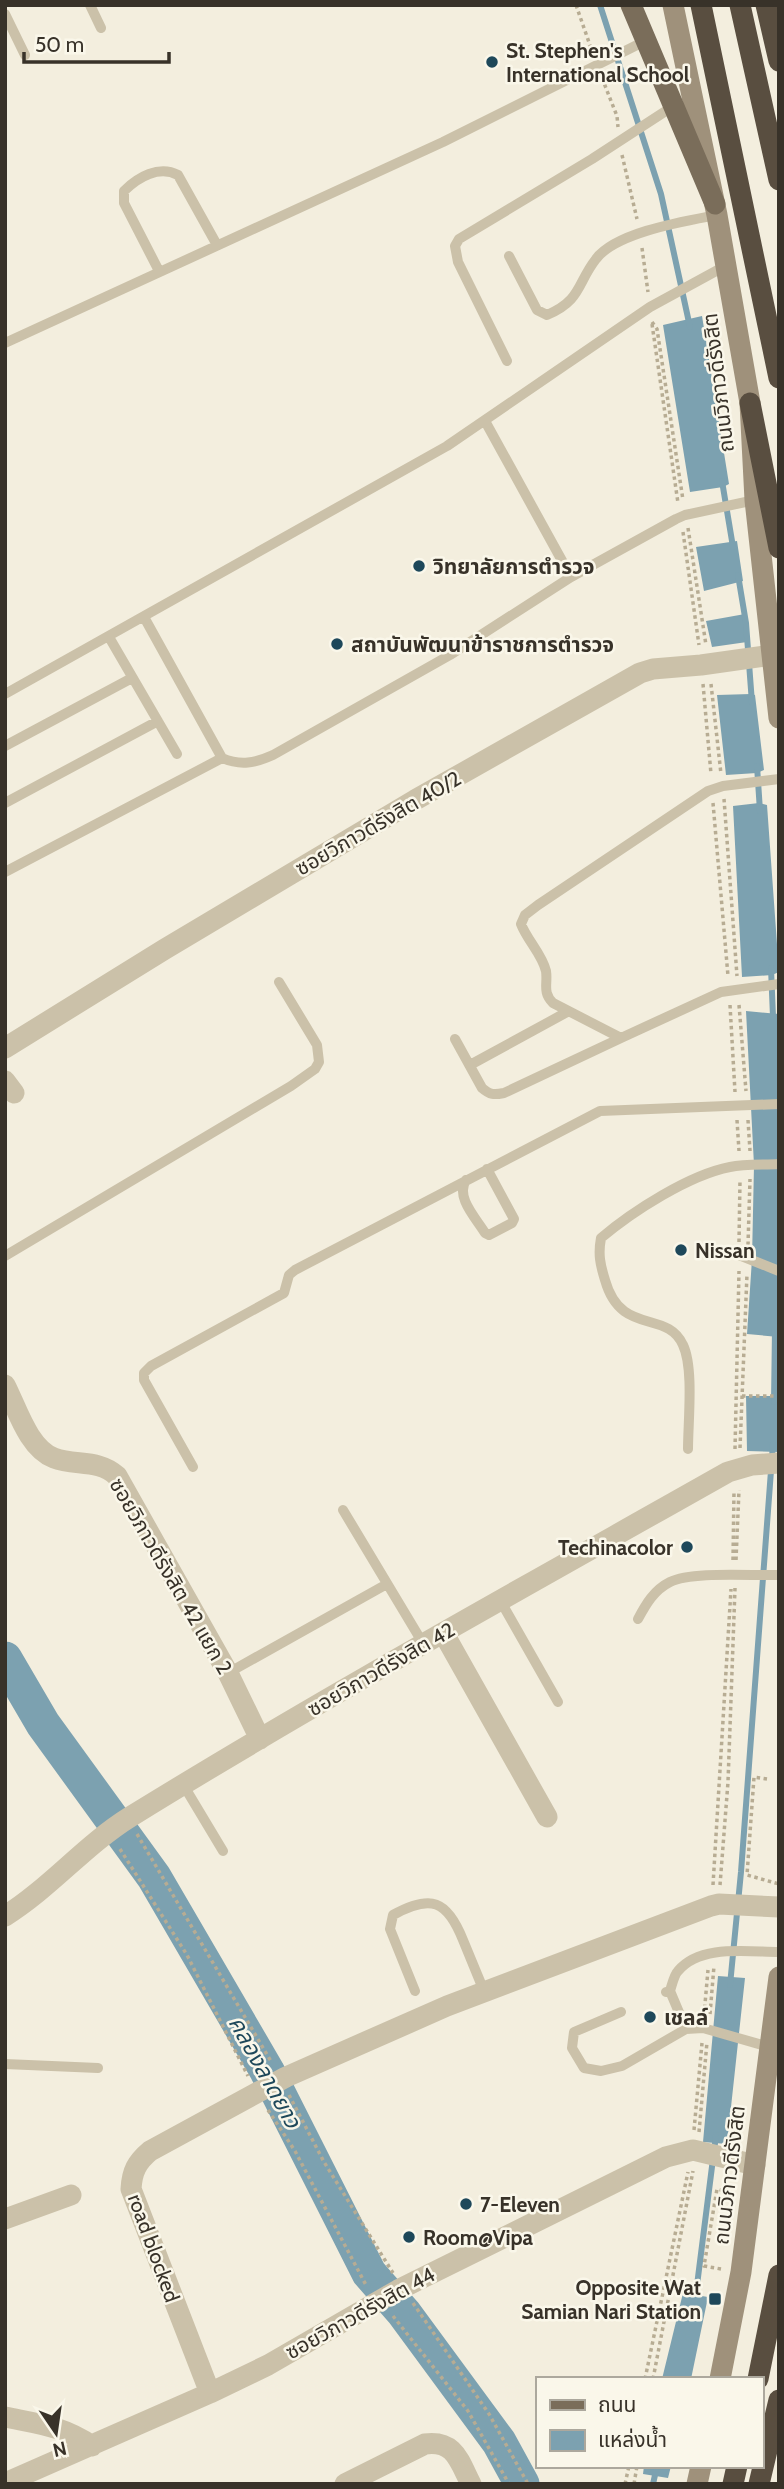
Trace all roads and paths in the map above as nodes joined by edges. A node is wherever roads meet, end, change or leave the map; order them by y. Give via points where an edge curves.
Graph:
1 (90, 5) edge
2 (576, 5) edge
3 (631, 5) edge
4 (673, 5) edge
5 (701, 5) edge
6 (740, 5) edge
7 (766, 5) edge
8 (5, 14) edge
9 (101, 28) dead end
10 (647, 40) junction
11 (25, 55) dead end
12 (779, 61) edge
13 (595, 66) junction
14 (675, 105) junction
15 (620, 143) junction
16 (779, 180) edge
17 (716, 209) junction
18 (640, 233) junction
19 (217, 245) junction
20 (509, 256) dead end
21 (727, 265) junction
22 (159, 271) junction
23 (650, 307) junction
24 (5, 343) edge
25 (508, 360) dead end
26 (779, 378) edge
27 (750, 403) junction
28 (485, 422) junction
29 (755, 500) junction
30 (683, 516) junction
31 (779, 548) edge
32 (571, 577) junction
33 (144, 617) junction
34 (109, 637) junction
35 (762, 656) junction
36 (707, 666) junction
37 (132, 678) junction
38 (5, 694) edge
39 (779, 718) edge
40 (158, 721) junction
41 (5, 746) edge
42 (177, 754) dead end
43 (222, 758) junction
44 (779, 779) edge
45 (718, 788) junction
46 (5, 803) edge
47 (5, 872) edge
48 (279, 982) dead end
49 (777, 984) edge
50 (734, 989) junction
51 (569, 1011) junction
52 (621, 1038) junction
53 (454, 1040) dead end
54 (5, 1048) edge
55 (470, 1065) junction
56 (745, 1104) junction
57 (779, 1104) edge
58 (779, 1164) edge
59 (749, 1166) junction
60 (487, 1169) junction
61 (466, 1180) junction
62 (5, 1256) edge
63 (746, 1257) junction
64 (779, 1271) edge
65 (737, 1379) junction
66 (5, 1385) edge
67 (779, 1396) edge
68 (688, 1448) dead end
69 (773, 1463) edge
70 (193, 1467) dead end
71 (737, 1469) junction
72 (344, 1510) dead end
73 (776, 1575) edge
74 (734, 1576) junction
75 (387, 1584) junction
76 (500, 1600) junction
77 (638, 1619) dead end
78 (443, 1634) junction
79 (424, 1644) junction
80 (228, 1673) junction
81 (558, 1702) dead end
82 (260, 1739) junction
83 (767, 1779) dead end
84 (184, 1786) junction
85 (547, 1817) dead end
86 (128, 1819) junction
87 (109, 1832) junction
88 (223, 1851) dead end
89 (779, 1884) edge
90 (718, 1905) junction
91 (779, 1907) edge
92 (5, 1916) edge
93 (779, 1952) edge
94 (716, 1953) junction
95 (779, 1978) edge
96 (484, 1991) junction
97 (415, 1992) dead end
98 (621, 2012) dead end
99 (686, 2029) junction
100 (708, 2029) junction
101 (769, 2047) junction
102 (5, 2064) edge
103 (98, 2067) dead end
104 (283, 2077) junction
105 (256, 2093) junction
106 (695, 2150) junction
107 (755, 2165) junction
108 (717, 2189) dead end
109 (71, 2195) dead end
110 (5, 2219) edge
111 (705, 2266) dead end
112 (779, 2275) edge
113 (400, 2289) junction
114 (380, 2306) junction
115 (645, 2377) edge
116 (653, 2377) edge
117 (720, 2377) edge
118 (758, 2377) edge
119 (210, 2393) junction
120 (779, 2400) edge
121 (5, 2417) edge
122 (93, 2446) junction
123 (763, 2467) edge
124 (5, 2483) edge
125 (345, 2484) edge
126 (471, 2484) edge
127 (509, 2484) edge
128 (528, 2484) edge

1 - 9 lane
2 - 13 path
3 - 10 main road
4 - 17 main road, ถนนวิภาวดีรังสิต
5 - 26 highway
6 - 16 highway
7 - 12 highway
8 - 11 lane
10 - 13 lane
10 - 14 main road
13 - 15 path via 617,116
13 - 19 lane via 443,142
14 - 15 lane
14 - 17 main road
15 - 18 path
15 - 25 lane via 459,239 455,246 458,262
17 - 18 lane
17 - 21 main road, ถนนวิภาวดีรังสิต
18 - 20 lane via 607,248 596,258 575,297 547,315 537,310
18 - 23 path
19 - 22 lane
19 - 22 lane via 178,175 169,170 156,172 124,191 124,203
21 - 23 lane
21 - 27 main road, ถนนวิภาวดีรังสิต
22 - 24 lane
23 - 28 lane
23 - 30 path
27 - 29 main road, ถนนวิภาวดีรังสิต
27 - 31 highway
28 - 32 lane
28 - 33 lane
29 - 30 lane
29 - 35 main road, ถนนวิภาวดีรังสิต
30 - 32 lane
30 - 36 path
30 - 36 path
32 - 43 lane via 450,655 273,755 242,764
33 - 34 lane
33 - 43 lane
34 - 37 lane
34 - 38 lane
35 - 36 street, ซอยวิภาวดีรังสิต 40/2
35 - 39 main road, ถนนวิภาวดีรังสิต
36 - 45 path
36 - 45 path
36 - 54 street, ซอยวิภาวดีรังสิต 40/2 via 660,667 640,673 415,800
37 - 40 lane
37 - 41 lane
40 - 42 lane
40 - 46 lane
43 - 47 lane
44 - 45 lane
45 - 50 path
45 - 50 path
45 - 51 lane via 525,915 521,924 545,968 545,992
48 - 62 lane via 317,1045 315,1069
49 - 50 lane
50 - 52 lane
50 - 56 path
50 - 56 path
51 - 52 lane
51 - 55 lane
52 - 55 lane via 495,1095 482,1088
53 - 55 lane
56 - 57 lane
56 - 59 path
56 - 59 path
56 - 60 lane via 600,1111
58 - 59 lane
59 - 63 path
59 - 63 path
59 - 68 lane via 710,1172 601,1238 598,1255 609,1293 622,1311 639,1321 668,1326 683,1344 689,1368
60 - 61 lane
60 - 61 lane via 514,1219 489,1235 462,1195
61 - 70 lane via 295,1270 284,1293 148,1368 144,1380
63 - 64 lane
63 - 65 path
63 - 71 path
65 - 67 path via 737,1406 741,1406 741,1396
65 - 71 path
66 - 80 street, ซอยวิภาวดีรังสิต 42 แยก 2 via 34,1442 44,1452 109,1469 117,1476
69 - 71 street, ซอยวิภาวดีรังสิต 42
71 - 74 path
71 - 76 street, ซอยวิภาวดีรังสิต 42
72 - 75 lane
73 - 74 lane
74 - 77 lane via 670,1582 650,1597
74 - 90 path
74 - 90 path via 728,1783
75 - 79 lane
75 - 80 lane
76 - 78 street, ซอยวิภาวดีรังสิต 42
76 - 81 lane
78 - 79 street, ซอยวิภาวดีรังสิต 42
78 - 85 street
79 - 82 street, ซอยวิภาวดีรังสิต 42
80 - 82 street, ซอยวิภาวดีรังสิต 42 แยก 2
82 - 84 street, ซอยวิภาวดีรังสิต 42
83 - 89 path via 754,1777 747,1875
84 - 86 street, ซอยวิภาวดีรังสิต 42
84 - 88 lane
86 - 87 street, ซอยวิภาวดีรังสิต 42
86 - 104 path
87 - 92 street, ซอยวิภาวดีรังสิต 42
87 - 105 path via 187,1955
90 - 91 street
90 - 96 street, road blocked
93 - 94 lane
94 - 99 lane via 697,1957 678,1971 668,1992
94 - 100 path
95 - 101 main road, ถนนวิภาวดีรังสิต
96 - 97 lane via 455,1920 438,1904 425,1902 393,1915 390,1929
96 - 104 street, road blocked
98 - 99 lane via 574,2032 572,2048 583,2068 601,2071 622,2066
99 - 100 lane
100 - 101 lane
100 - 106 path
101 - 107 main road, ถนนวิภาวดีรังสิต
102 - 103 lane
104 - 105 street, road blocked
104 - 113 path via 324,2162
105 - 114 path via 295,2151
105 - 119 street, road blocked via 150,2151 132,2174 131,2189
106 - 107 street, ซอยวิภาวดีรังสิต 44
106 - 113 street, ซอยวิภาวดีรังสิต 44 via 666,2157 619,2179
106 - 115 path
106 - 116 path
107 - 117 main road, ถนนวิภาวดีรังสิต
108 - 111 path
109 - 110 street
112 - 118 highway
113 - 114 street, ซอยวิภาวดีรังสิต 44
113 - 128 path via 489,2414
114 - 119 street, ซอยวิภาวดีรังสิต 44
114 - 127 path via 468,2411
119 - 122 street, ซอยวิภาวดีรังสิต 44
120 - 123 highway
121 - 122 street via 74,2433
122 - 124 street, ซอยวิภาวดีรังสิต 44
125 - 126 street via 425,2444 439,2442 456,2455

